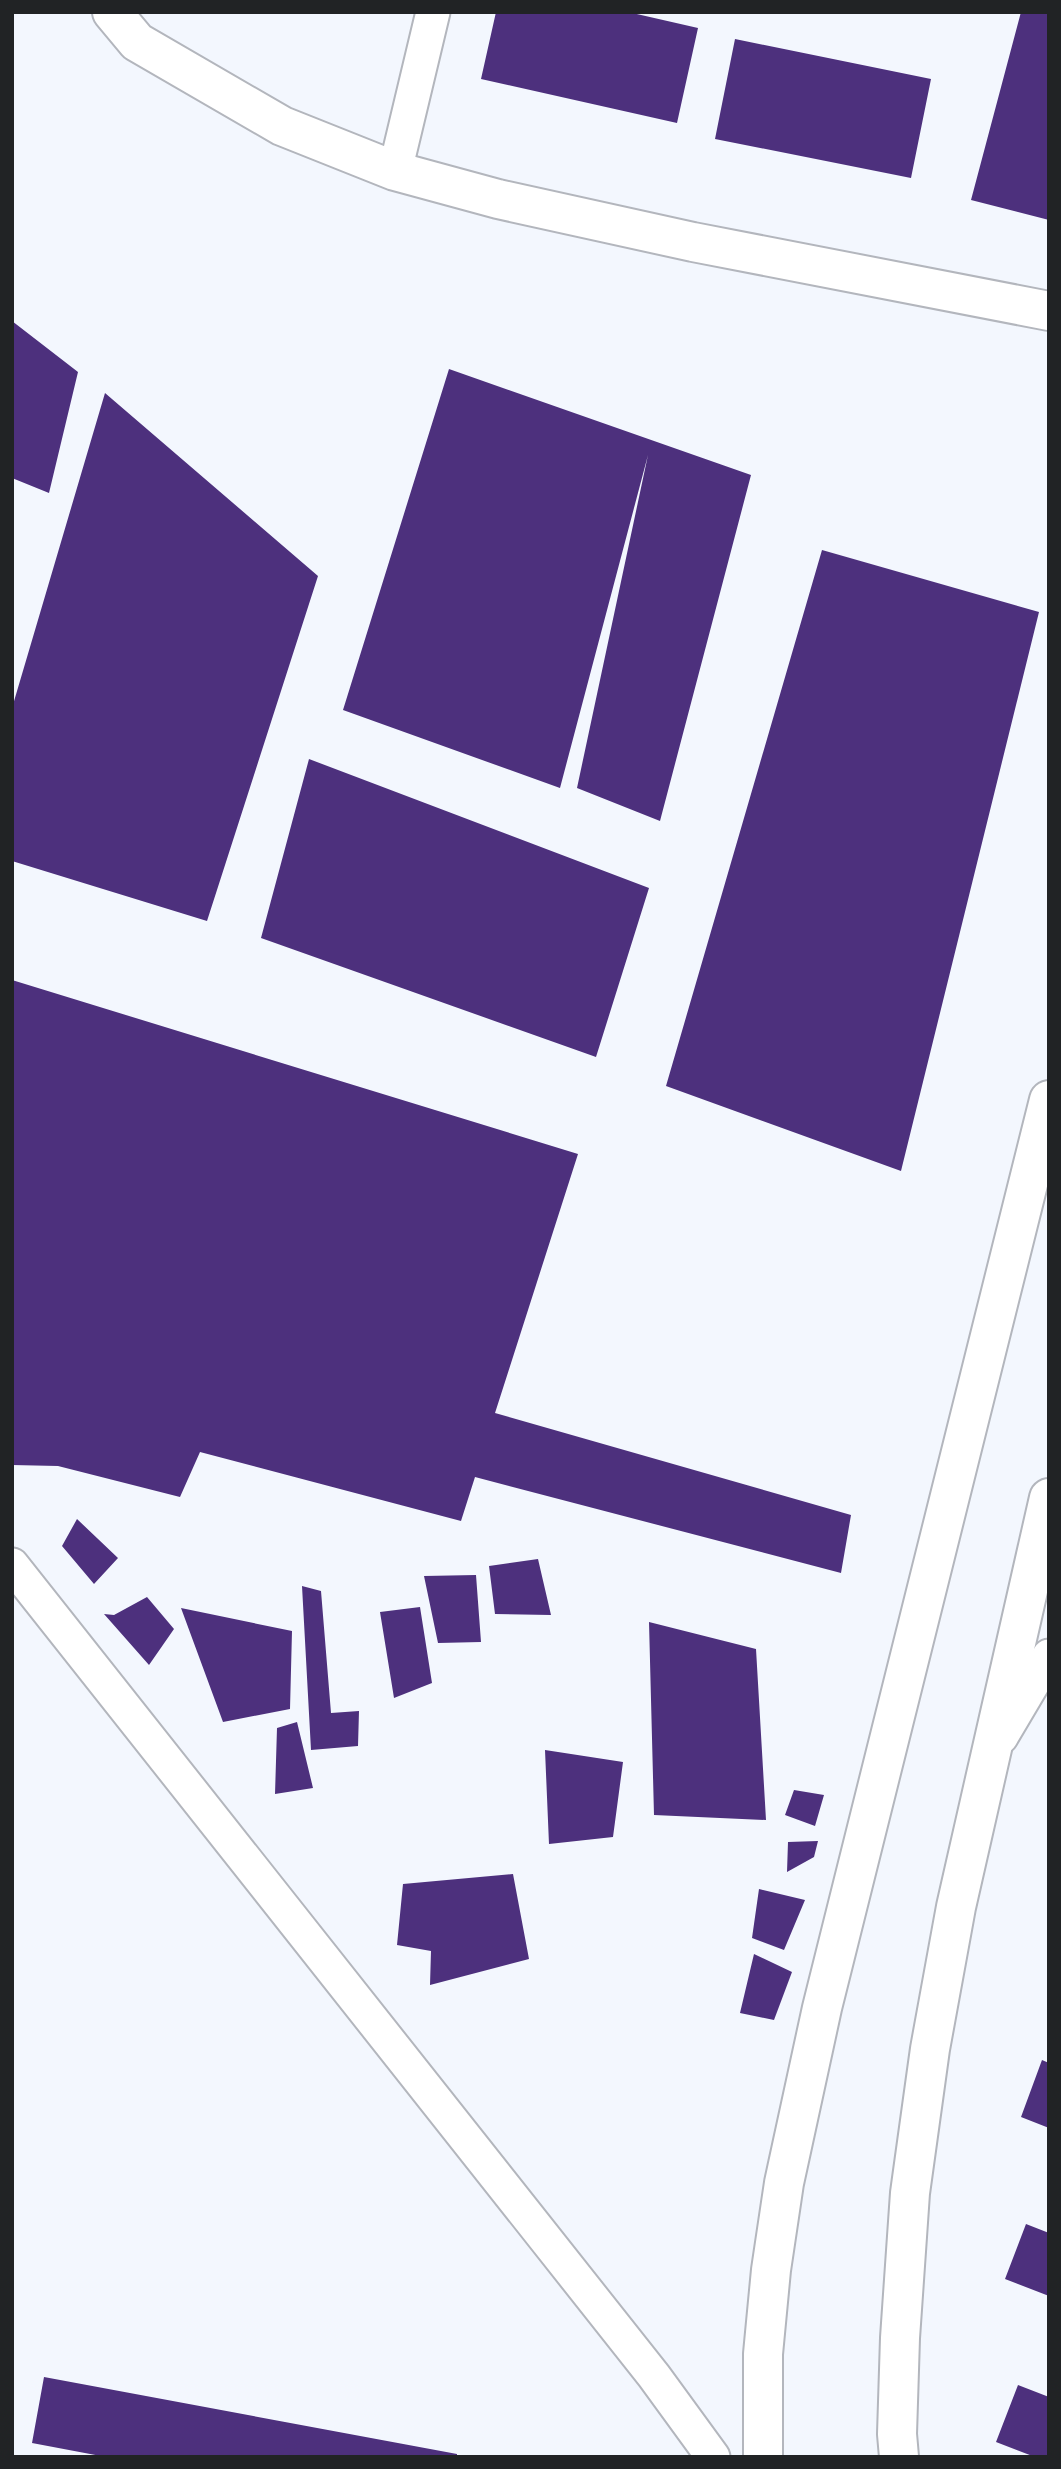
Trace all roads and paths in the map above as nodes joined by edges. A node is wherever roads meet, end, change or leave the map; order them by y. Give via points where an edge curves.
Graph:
1 (112, 12) edge
2 (433, 12) edge
3 (395, 171) junction
4 (1049, 311) edge
5 (1049, 1100) edge
6 (1049, 1498) edge
7 (12, 1564) edge
8 (1049, 1656) edge
9 (992, 1751) junction
10 (713, 2457) edge
11 (763, 2457) edge
12 (899, 2457) edge

1 - 3 main road via 137,42 282,126
2 - 3 street
3 - 4 main road via 680,239
5 - 11 main road via 822,2008 787,2170 763,2354
6 - 9 main road
7 - 10 street via 654,2375
8 - 9 street
9 - 12 main road via 953,1920 911,2180 900,2338

